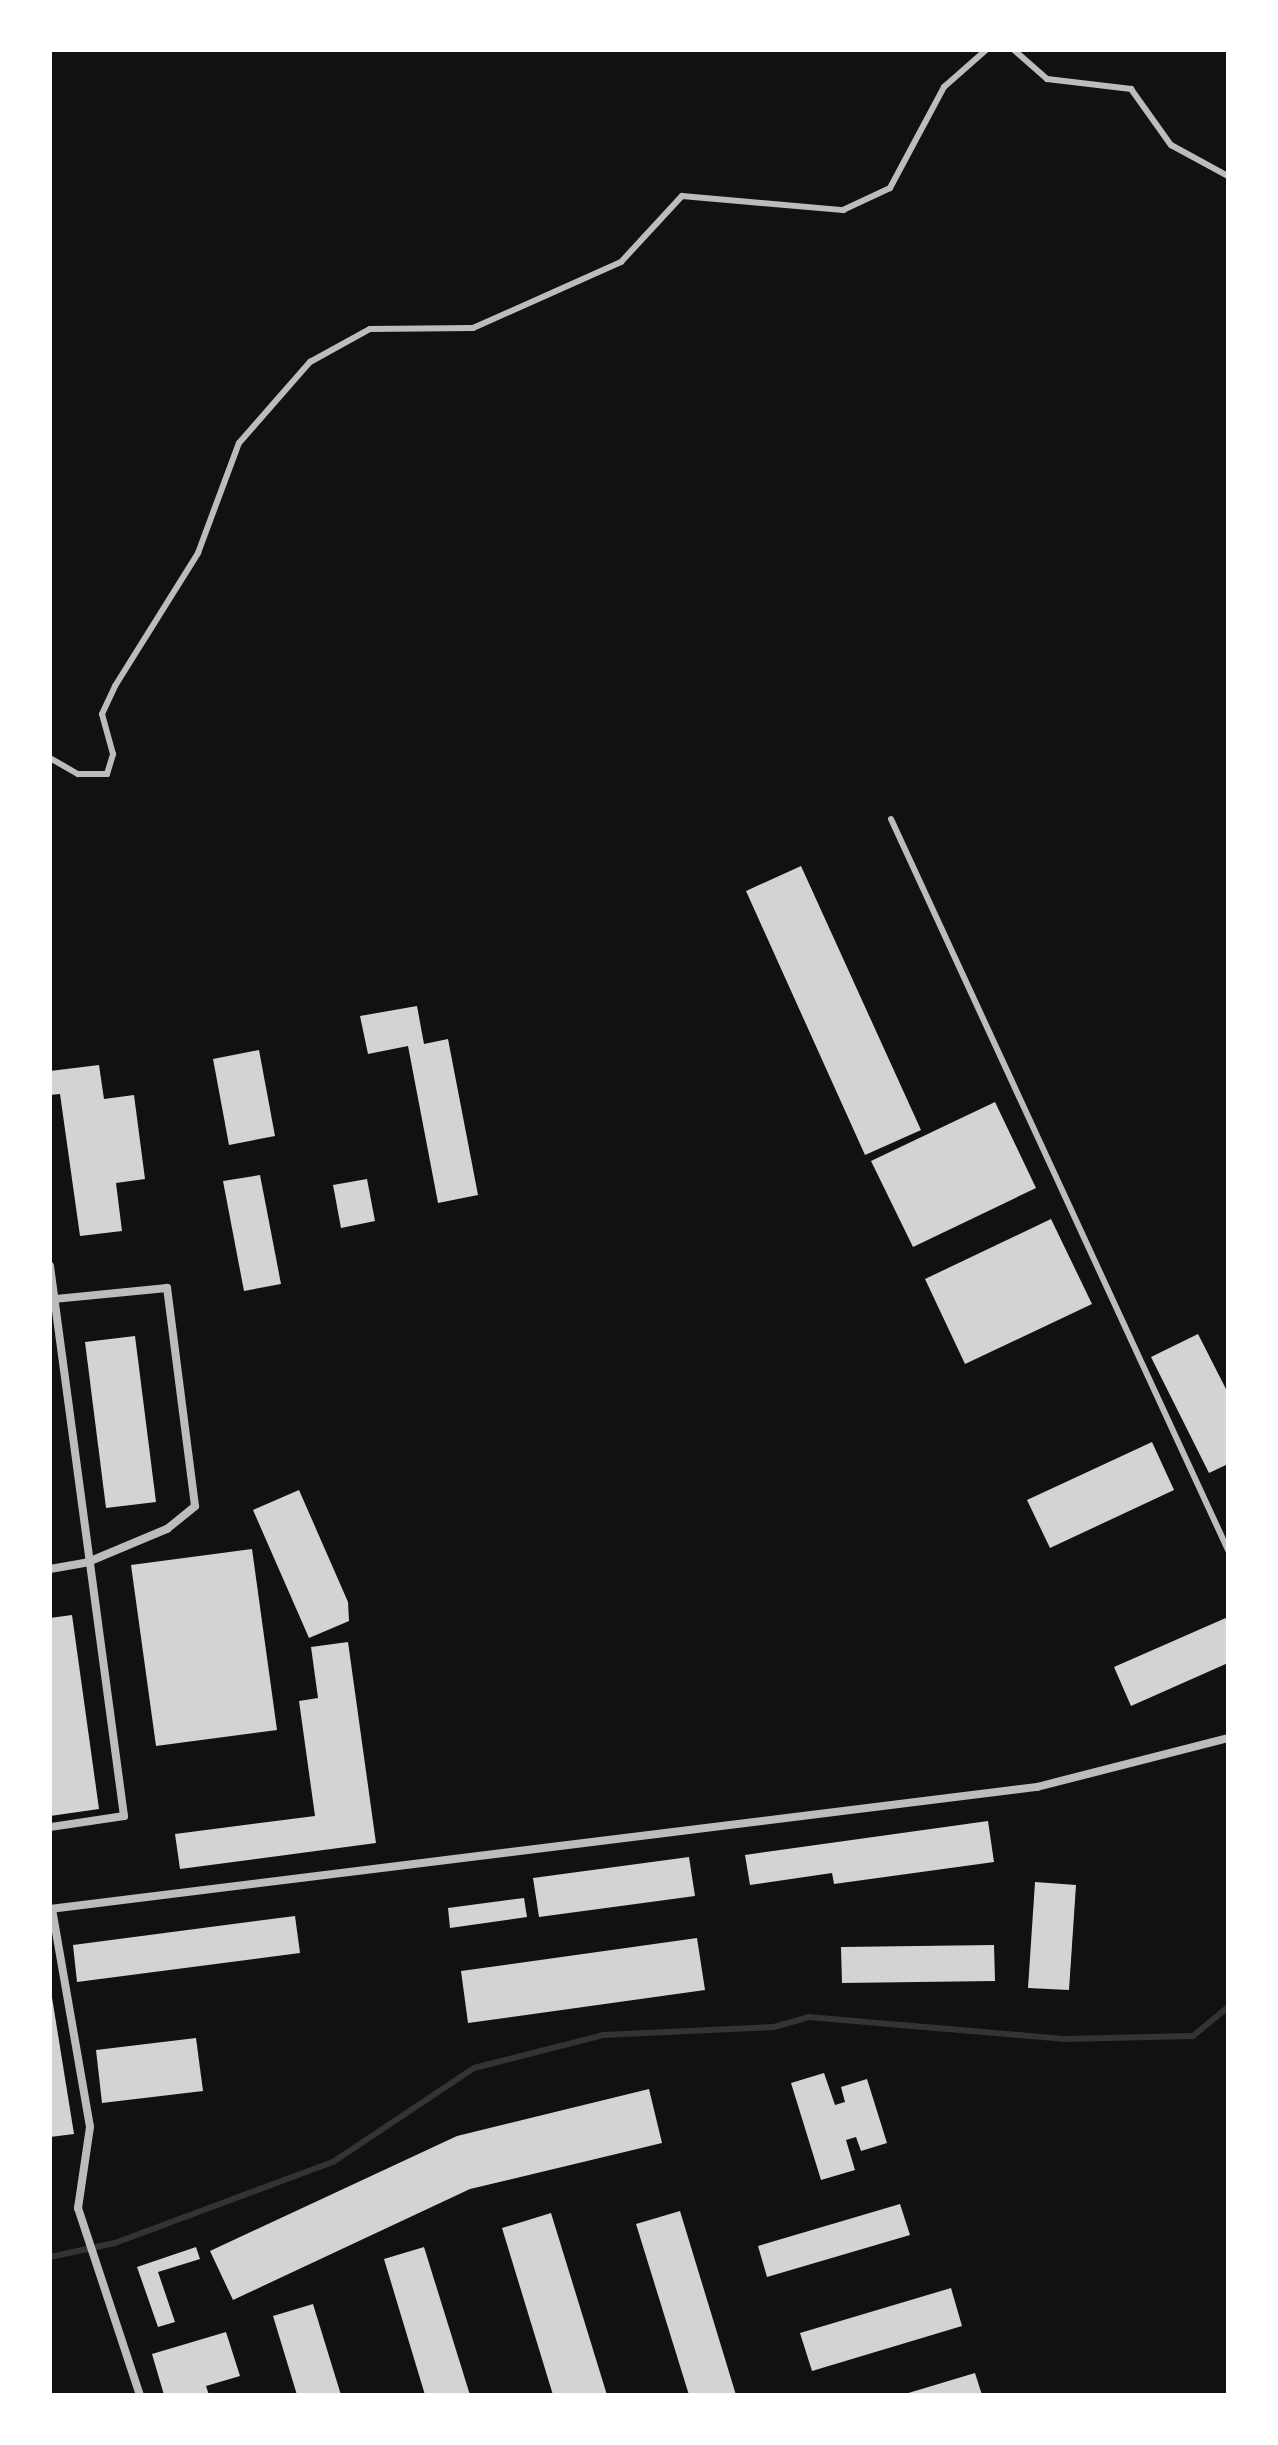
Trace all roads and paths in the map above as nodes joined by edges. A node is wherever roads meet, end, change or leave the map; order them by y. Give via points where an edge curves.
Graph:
1 (986, 50) edge
2 (1014, 50) edge
3 (1228, 176) edge
4 (50, 758) edge
5 (891, 819) dead end
6 (50, 1266) edge
7 (54, 1299) junction
8 (1228, 1550) edge
9 (88, 1562) junction
10 (50, 1569) edge
11 (1228, 1738) edge
12 (50, 1827) edge
13 (51, 1909) edge
14 (140, 2395) edge

1 - 4 lane via 944,87 890,188 843,210 682,196 621,262 473,328 370,329 310,362 239,443 198,553 115,686 102,714 113,754 107,774 78,774
2 - 3 lane via 1047,79 1131,89 1171,145
5 - 8 lane
6 - 7 street
7 - 9 street
7 - 9 street via 167,1288 195,1506 167,1529
9 - 10 street
9 - 12 street via 124,1816
11 - 13 street via 1037,1787
13 - 14 street via 90,2127 78,2208

